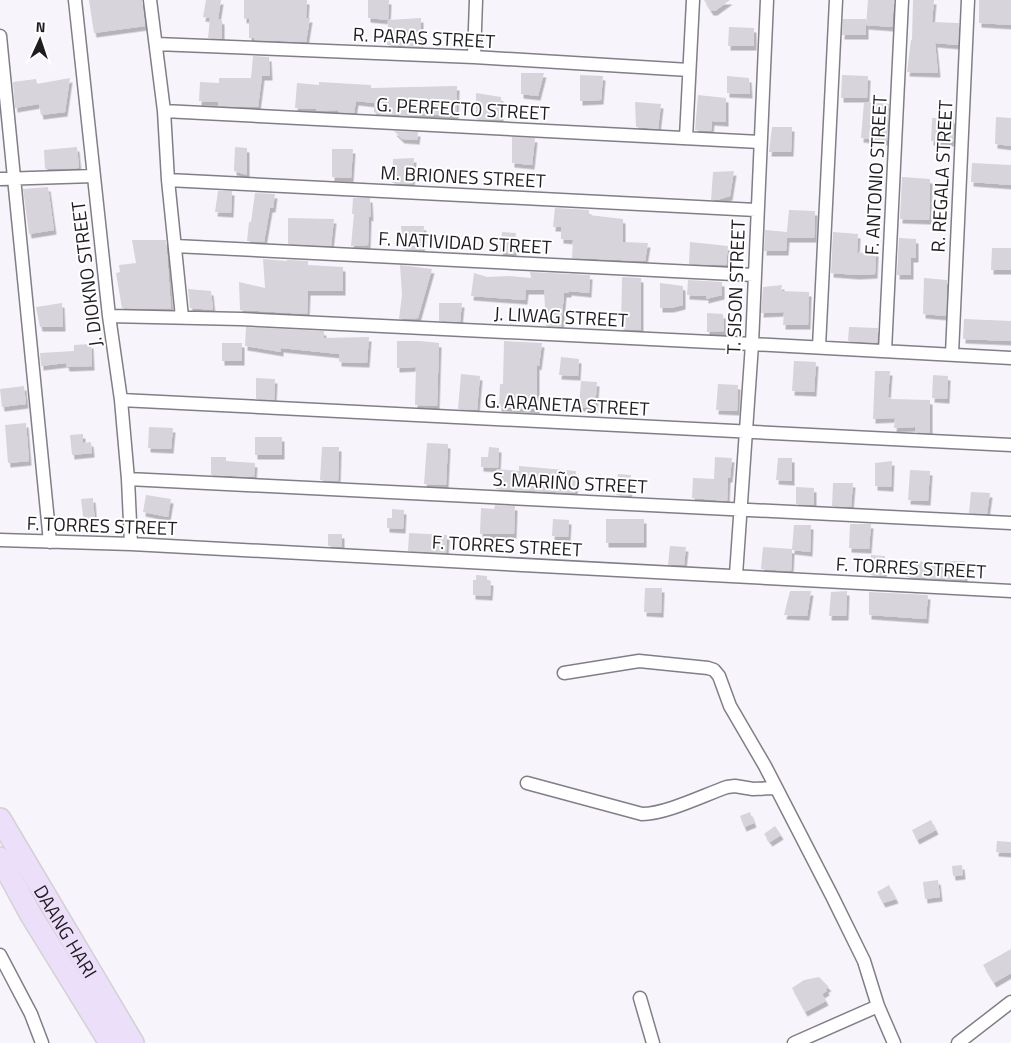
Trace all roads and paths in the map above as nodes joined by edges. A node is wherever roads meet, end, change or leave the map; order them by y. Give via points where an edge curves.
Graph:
1 (75, 0) edge
2 (150, 0) edge
3 (476, 0) edge
4 (693, 0) edge
5 (767, 0) edge
6 (836, 0) edge
7 (902, 0) edge
8 (968, 0) edge
9 (0, 36) edge
10 (156, 44) junction
11 (474, 57) junction
12 (690, 70) junction
13 (164, 111) junction
14 (686, 138) junction
15 (760, 142) junction
16 (94, 176) junction
17 (15, 178) junction
18 (0, 179) edge
19 (168, 180) junction
20 (756, 210) junction
21 (175, 246) junction
22 (754, 275) junction
23 (109, 316) junction
24 (182, 317) junction
25 (752, 344) junction
26 (819, 348) junction
27 (886, 351) junction
28 (952, 354) junction
29 (1011, 358) edge
30 (121, 400) junction
31 (746, 432) junction
32 (1011, 446) edge
33 (128, 479) junction
34 (740, 509) junction
35 (1011, 523) edge
36 (0, 540) edge
37 (50, 542) junction
38 (131, 544) junction
39 (736, 575) junction
40 (1011, 591) edge
41 (564, 673) dead end
42 (527, 783) dead end
43 (775, 788) junction
44 (0, 819) edge
45 (0, 858) edge
46 (0, 955) edge
47 (640, 998) dead end
48 (1011, 1002) edge
49 (878, 1006) junction
50 (42, 1043) edge
51 (110, 1043) edge
52 (133, 1043) edge
53 (653, 1043) edge
54 (794, 1043) edge
55 (894, 1043) edge
56 (958, 1043) edge

1 - 16 street, J. DIOKNO STREET
2 - 10 street
3 - 11 street
4 - 12 street
5 - 15 street, T. SISON STREET
6 - 26 street
7 - 27 street, F. ANTONIO STREET
8 - 28 street, R. REGALA STREET
9 - 17 street
10 - 11 street, R. PARAS STREET
10 - 13 street
11 - 12 street, R. PARAS STREET
12 - 14 street
13 - 14 street, G. PERFECTO STREET
13 - 19 street
14 - 15 street, G. PERFECTO STREET
15 - 20 street, T. SISON STREET
16 - 17 street
16 - 23 street, J. DIOKNO STREET
17 - 18 street
17 - 37 street
19 - 20 street, M. BRIONES STREET
19 - 21 street
20 - 22 street, T. SISON STREET
21 - 22 street, F. NATIVIDAD STREET
21 - 24 street
22 - 25 street, T. SISON STREET
23 - 24 street, J. LIWAG STREET
23 - 30 street, J. DIOKNO STREET
24 - 25 street, J. LIWAG STREET
25 - 26 street, J. LIWAG STREET
25 - 31 street, T. SISON STREET
26 - 27 street, J. LIWAG STREET
27 - 28 street, J. LIWAG STREET
28 - 29 street, J. LIWAG STREET
30 - 31 street, G. ARANETA STREET
30 - 33 street, J. DIOKNO STREET
31 - 32 street, G. ARANETA STREET
31 - 34 street, T. SISON STREET
33 - 34 street, S. MARIÑO STREET
33 - 38 street, J. DIOKNO STREET
34 - 35 street, S. MARIÑO STREET
34 - 39 street, T. SISON STREET
36 - 37 street, F. TORRES STREET
37 - 38 street, F. TORRES STREET
38 - 39 street, F. TORRES STREET
39 - 40 street, F. TORRES STREET
41 - 43 street via 639,661 714,670
42 - 43 street via 642,814 651,814 727,787
43 - 49 street via 864,961
44 - 52 main road, DAANG HARI
45 - 51 main road, DAANG HARI
46 - 50 street via 31,1014
47 - 53 street
48 - 56 street
49 - 54 street
49 - 55 street

